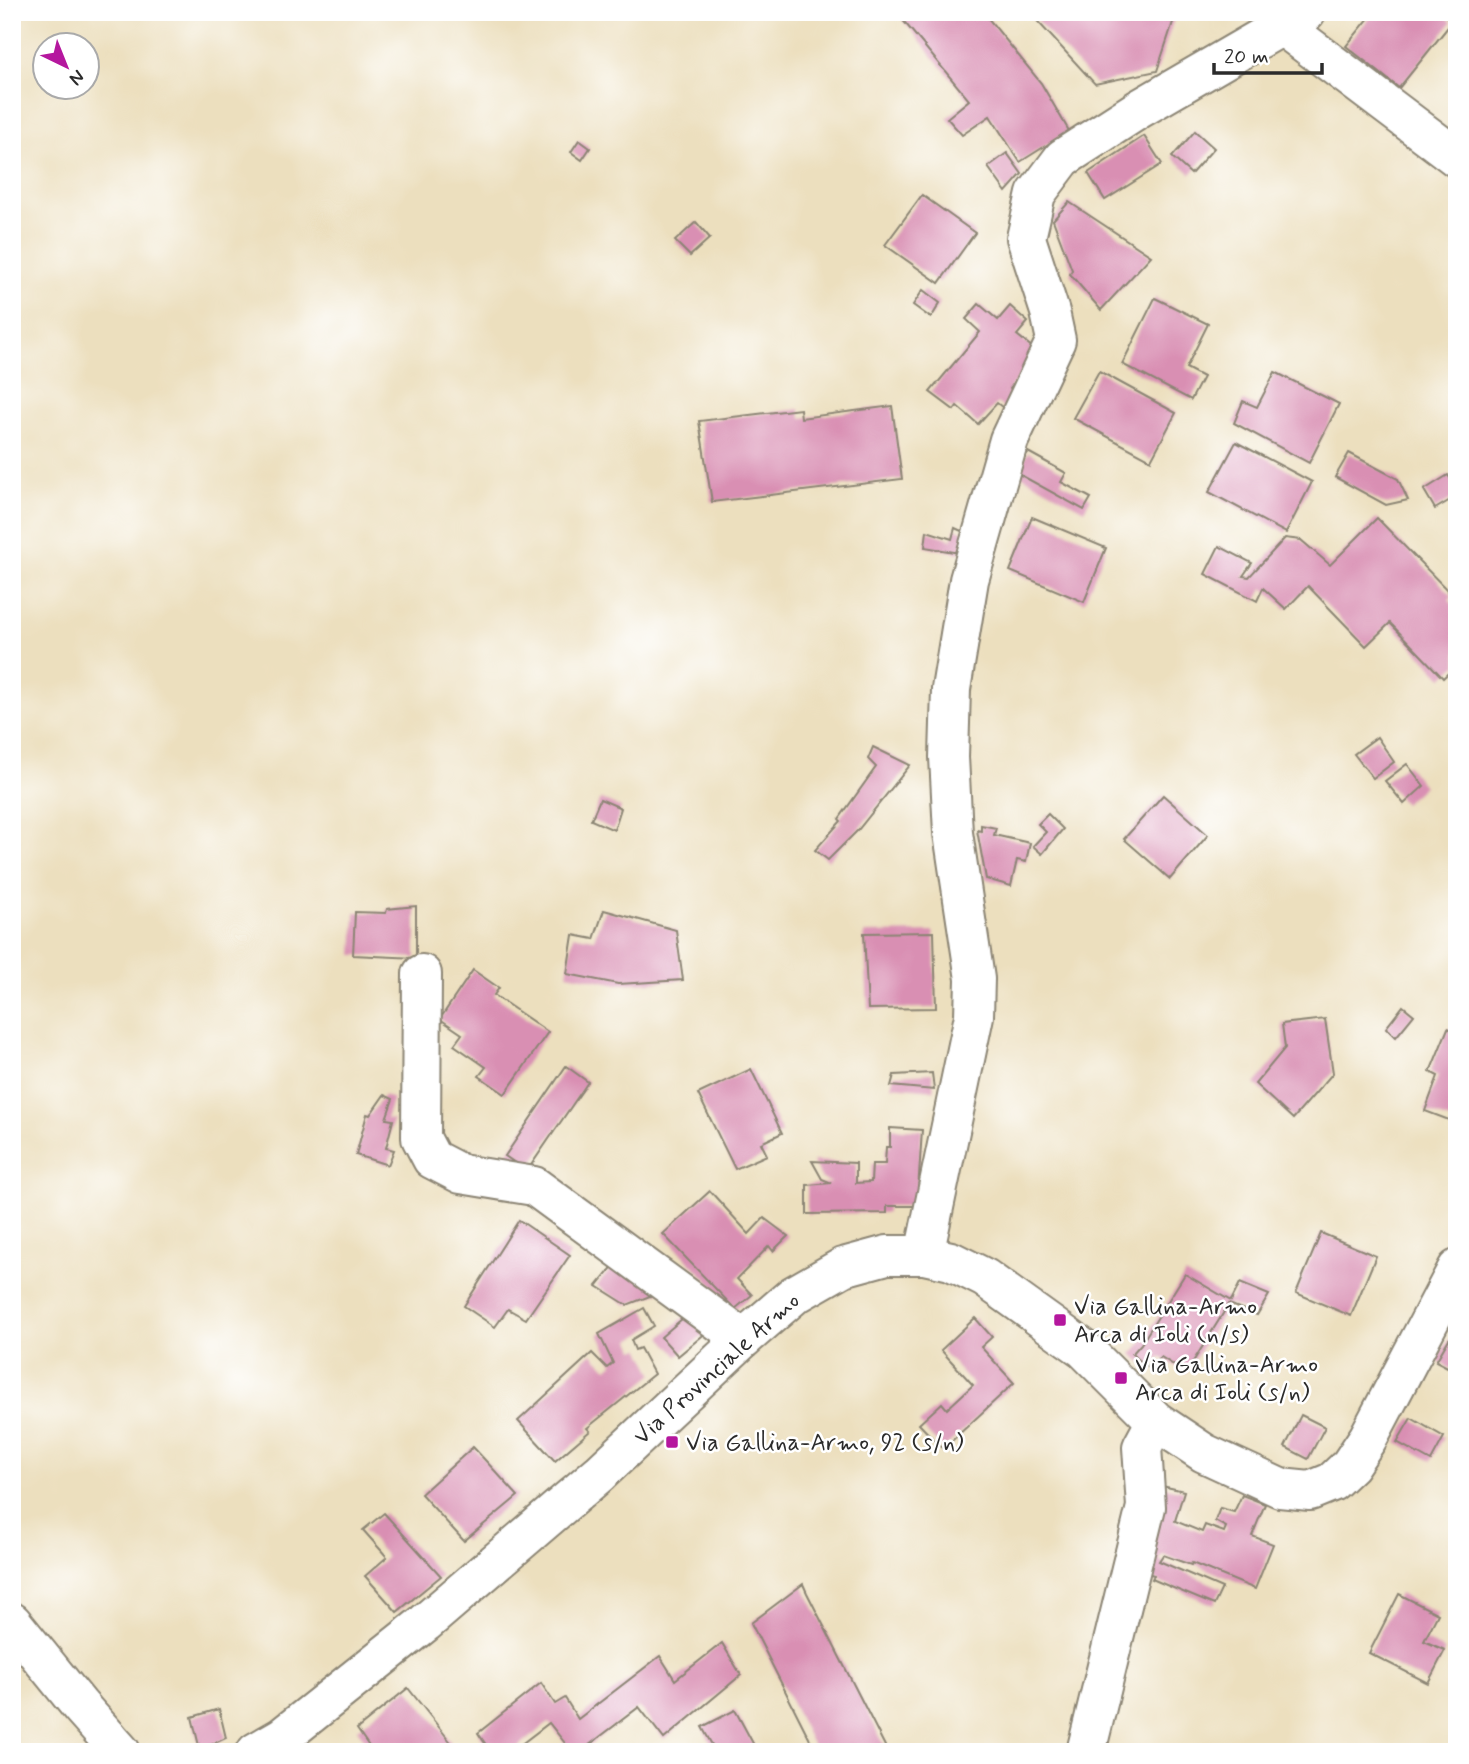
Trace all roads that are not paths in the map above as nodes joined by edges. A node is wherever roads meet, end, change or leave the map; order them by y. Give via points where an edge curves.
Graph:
1 (1294, 19) edge
2 (1457, 158) edge
3 (422, 974) dead end
4 (924, 1255) junction
5 (1457, 1269) edge
6 (743, 1339) junction
7 (1156, 1421) junction
8 (12, 1622) edge
9 (121, 1752) edge
10 (256, 1752) edge
11 (1086, 1752) edge

1 - 2 street
1 - 4 street via 1063,158 1036,194 1026,237 1056,341 1009,440 969,580 951,690 953,833 975,979 974,1016
3 - 6 street via 421,1138 432,1159 461,1174 534,1186
4 - 6 street, Via Provinciale Armo via 887,1255 842,1268 794,1295
4 - 7 street, Via Provinciale Armo via 951,1261 985,1278 1084,1349
5 - 7 street, Via Provinciale Armo via 1368,1438 1332,1482 1310,1491 1280,1488 1204,1452
6 - 10 street, Via Provinciale Armo via 600,1473 425,1623 282,1737
7 - 11 street via 1142,1447 1146,1507
8 - 9 street

